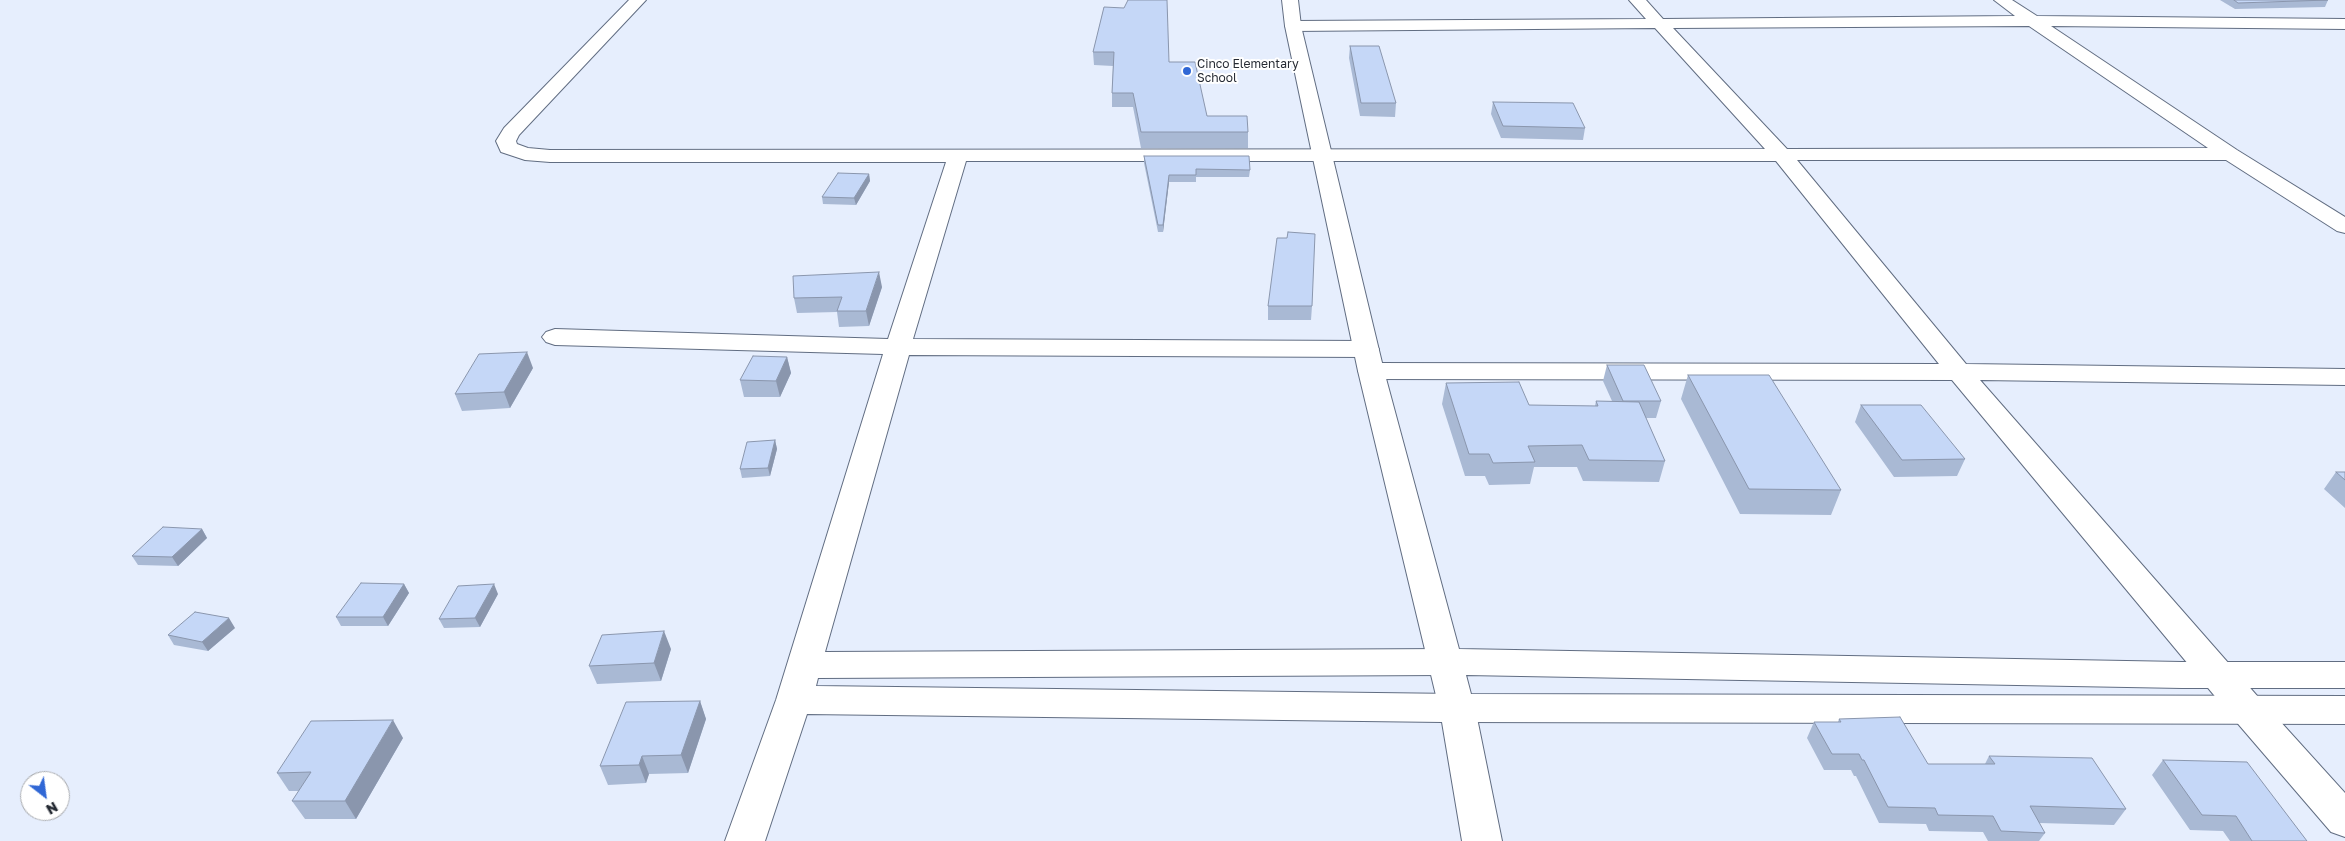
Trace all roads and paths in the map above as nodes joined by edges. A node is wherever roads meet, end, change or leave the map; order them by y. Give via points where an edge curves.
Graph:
1 (638, 0) edge
2 (1290, 0) edge
3 (1636, 0) edge
4 (2002, 0) edge
5 (2197, 8) dead end
6 (2032, 21) junction
7 (2220, 21) junction
8 (1658, 22) junction
9 (2345, 24) edge
10 (1293, 26) junction
11 (1323, 154) junction
12 (2230, 154) junction
13 (958, 156) junction
14 (1783, 156) junction
15 (2345, 226) edge
16 (555, 337) dead end
17 (898, 347) junction
18 (1369, 360) junction
19 (1959, 372) junction
20 (2345, 377) edge
21 (1446, 662) junction
22 (804, 665) junction
23 (2218, 674) junction
24 (2345, 675) edge
25 (794, 700) junction
26 (1457, 708) junction
27 (2246, 708) junction
28 (2345, 710) edge
29 (2345, 820) edge
30 (745, 841) edge
31 (1482, 841) edge

1 - 13 street via 511,132 506,141 508,148 525,154 550,156
2 - 10 street
3 - 8 street
4 - 6 street
5 - 7 street
6 - 7 street
6 - 8 street
6 - 12 street
7 - 9 street
8 - 10 street
8 - 14 street
10 - 11 street
11 - 13 street
11 - 14 street
11 - 18 street
12 - 14 street
12 - 15 street
13 - 17 street
14 - 19 street
16 - 17 street
17 - 18 street
17 - 22 street
18 - 19 street
18 - 21 street
19 - 20 street
19 - 23 street
21 - 22 street
21 - 23 street
21 - 26 street
22 - 25 street
23 - 24 street
23 - 27 street
25 - 26 street
25 - 30 street
26 - 27 street
26 - 31 street
27 - 28 street
27 - 29 street

